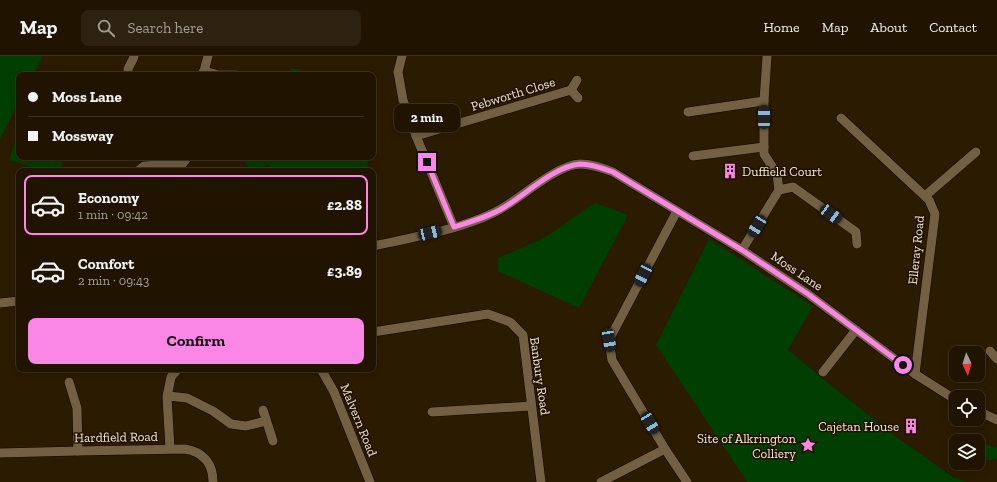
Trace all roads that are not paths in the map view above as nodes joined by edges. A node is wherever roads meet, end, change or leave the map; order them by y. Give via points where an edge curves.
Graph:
1 (134, 56) edge
2 (208, 56) edge
3 (402, 56) edge
4 (767, 56) edge
5 (128, 72) edge
6 (202, 72) edge
7 (577, 80) dead end
8 (571, 90) junction
9 (578, 98) dead end
10 (764, 101) junction
11 (688, 112) dead end
12 (841, 117) dead end
13 (416, 136) junction
14 (764, 147) junction
15 (976, 152) dead end
16 (693, 156) dead end
17 (186, 160) edge
18 (142, 168) edge
19 (779, 190) junction
20 (925, 196) junction
21 (677, 211) junction
22 (454, 227) junction
23 (857, 244) dead end
24 (376, 245) edge
25 (742, 250) junction
26 (16, 301) edge
27 (0, 303) edge
28 (856, 330) junction
29 (376, 332) edge
30 (990, 351) dead end
31 (997, 359) edge
32 (175, 372) edge
33 (323, 372) edge
34 (823, 372) dead end
35 (914, 374) junction
36 (68, 383) dead end
37 (168, 396) junction
38 (949, 396) edge
39 (531, 406) junction
40 (263, 410) dead end
41 (432, 412) dead end
42 (985, 414) edge
43 (997, 420) edge
44 (266, 421) junction
45 (273, 441) dead end
46 (170, 448) junction
47 (665, 448) junction
48 (78, 451) junction
49 (0, 453) edge
50 (213, 482) edge
51 (370, 482) edge
52 (541, 482) edge
53 (601, 482) edge
54 (687, 482) edge

1 - 5 street
2 - 6 street
3 - 13 street via 398,72 403,100
4 - 10 street
7 - 8 street, Pebworth Close
8 - 9 street, Pebworth Close
8 - 13 street, Pebworth Close
10 - 11 street
10 - 14 street
12 - 20 street, Elleray Road
13 - 22 street
14 - 16 street
14 - 19 street via 764,154 777,174
15 - 20 street
17 - 18 street via 183,163
19 - 23 street via 793,186 856,232
19 - 25 street
20 - 35 street, Elleray Road via 935,214
21 - 22 street, Moss Lane via 613,172 579,164 564,168 542,180 503,208
21 - 25 street, Moss Lane
21 - 47 street via 609,340 612,360
22 - 24 street, Moss Lane
25 - 28 street, Moss Lane
26 - 27 street
28 - 34 street
28 - 35 street, Moss Lane
29 - 39 street, Banbury Road via 488,314 510,322 523,335
30 - 31 street
32 - 37 street via 171,377
33 - 51 street, Malvern Road via 334,392
35 - 38 street, Moss Lane
36 - 48 street via 77,408
37 - 44 street via 187,398 213,411 231,424 246,426
37 - 46 street
39 - 41 street
39 - 52 street, Banbury Road
40 - 44 street
42 - 43 street
44 - 45 street
46 - 48 street, Hardfield Road
46 - 50 street, Hardfield Road via 197,452 207,461
47 - 53 street
47 - 54 street
48 - 49 street, Hardfield Road

